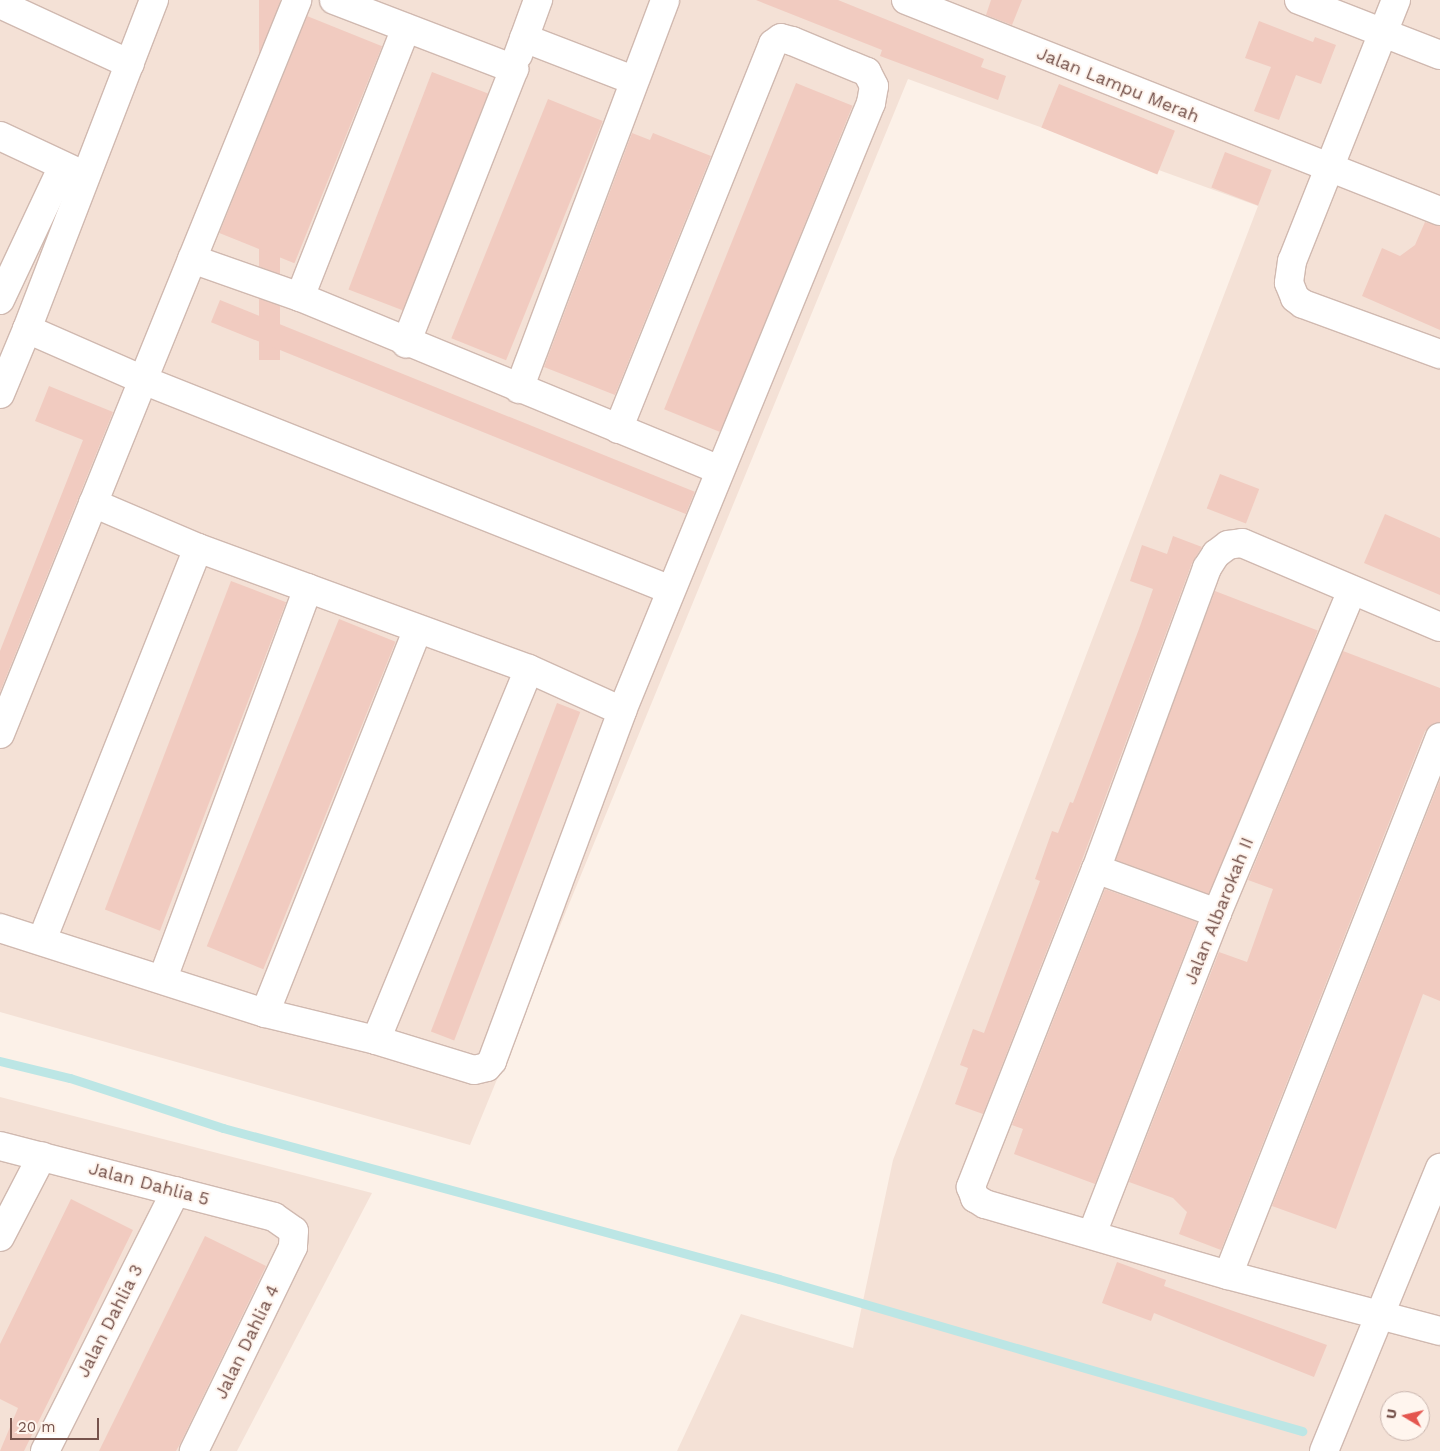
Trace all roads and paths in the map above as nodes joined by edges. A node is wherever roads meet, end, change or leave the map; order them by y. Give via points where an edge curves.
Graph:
1 (154, 0) edge
2 (297, 0) edge
3 (334, 0) edge
4 (538, 0) edge
5 (665, 0) edge
6 (906, 0) edge
7 (1299, 0) edge
8 (1396, 0) edge
9 (0, 4) edge
10 (406, 28) junction
11 (1383, 33) junction
12 (524, 38) junction
13 (1440, 55) edge
14 (130, 64) junction
15 (514, 69) junction
16 (633, 80) junction
17 (0, 136) edge
18 (1330, 169) junction
19 (75, 171) junction
20 (1440, 211) edge
21 (192, 259) junction
22 (300, 297) junction
23 (0, 300) edge
24 (27, 329) junction
25 (406, 343) junction
26 (1440, 354) edge
27 (143, 380) junction
28 (519, 390) junction
29 (0, 394) edge
30 (618, 429) junction
31 (719, 470) junction
32 (93, 503) junction
33 (198, 548) junction
34 (308, 588) junction
35 (671, 590) junction
36 (1352, 590) junction
37 (1440, 627) edge
38 (417, 631) junction
39 (529, 668) junction
40 (622, 711) junction
41 (0, 734) edge
42 (1440, 737) edge
43 (1096, 869) junction
44 (1217, 913) junction
45 (0, 928) edge
46 (42, 940) junction
47 (163, 978) junction
48 (266, 1013) junction
49 (376, 1040) junction
50 (0, 1146) edge
51 (42, 1156) junction
52 (1440, 1168) edge
53 (176, 1191) junction
54 (294, 1231) joint
55 (1092, 1234) junction
56 (0, 1237) edge
57 (1228, 1275) junction
58 (1383, 1313) junction
59 (1440, 1331) edge
60 (45, 1451) edge
61 (194, 1451) edge
62 (1324, 1451) edge

1 - 14 street
2 - 21 street
3 - 10 street
4 - 12 street
5 - 16 street
6 - 18 street, Jalan Lampu Merah
7 - 11 street
8 - 11 street
9 - 14 street
10 - 15 street
10 - 22 street
11 - 13 street
11 - 18 street
12 - 15 street
12 - 16 street
14 - 19 street
15 - 25 street
16 - 28 street
17 - 19 street
18 - 20 street, Jalan Lampu Merah
18 - 26 street via 1292,261 1291,290 1303,304
19 - 23 street
19 - 24 street
21 - 22 street
21 - 27 street
22 - 25 street
24 - 27 street
24 - 29 street
25 - 28 street
27 - 32 street
27 - 35 street
28 - 30 street
30 - 31 street
30 - 31 street via 770,50 781,38 792,41 867,72 874,95
31 - 35 street
32 - 33 street
32 - 41 street
33 - 34 street
33 - 46 street
34 - 38 street
34 - 47 street
35 - 40 street
36 - 37 street
36 - 43 street via 1242,543 1228,544 1216,554 1207,568
36 - 44 street, Jalan Albarokah II
38 - 39 street
38 - 48 street
39 - 40 street
39 - 49 street
40 - 49 street via 492,1061 474,1070
42 - 57 street
43 - 44 street
43 - 55 street via 971,1187 980,1202
44 - 55 street, Jalan Albarokah II
45 - 46 street
46 - 47 street
47 - 48 street
48 - 49 street
50 - 51 street, Jalan Dahlia 5
51 - 53 street, Jalan Dahlia 5
51 - 56 street
52 - 58 street
53 - 54 street, Jalan Dahlia 5 via 274,1217
53 - 60 street, Jalan Dahlia 3
54 - 61 street, Jalan Dahlia 4 via 293,1247
55 - 57 street
57 - 58 street
58 - 59 street
58 - 62 street

